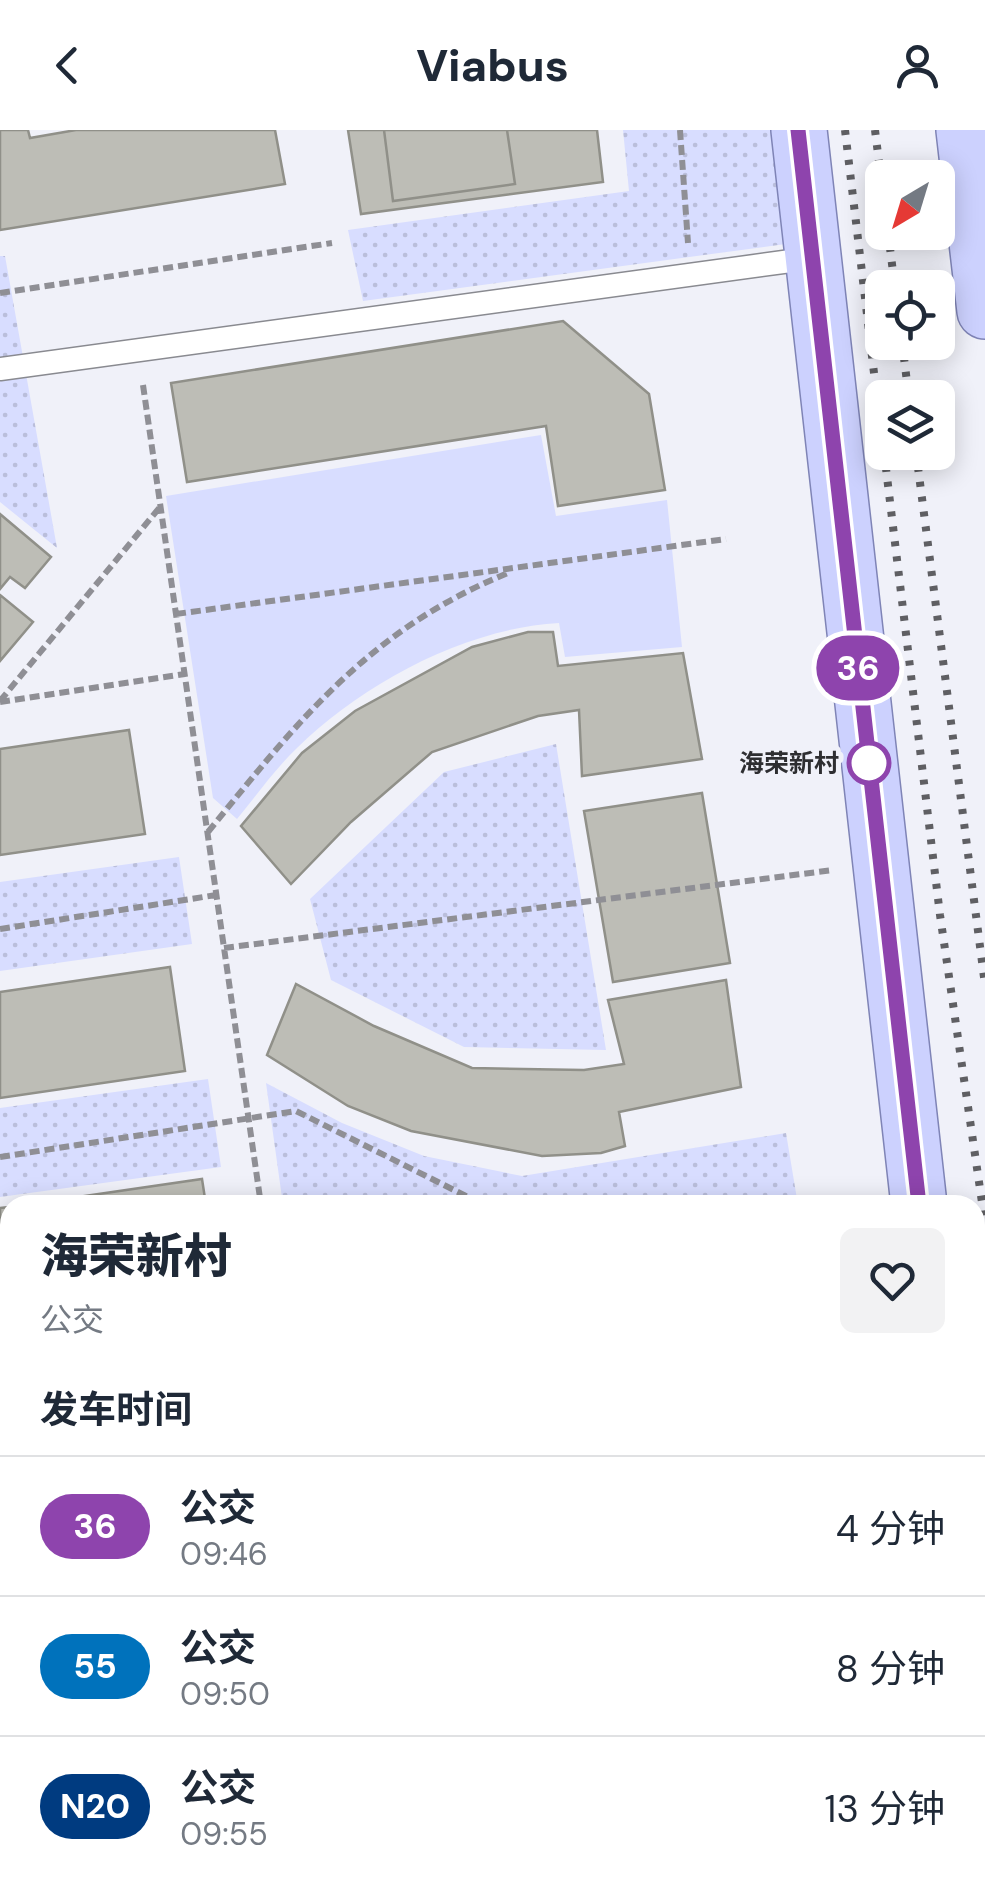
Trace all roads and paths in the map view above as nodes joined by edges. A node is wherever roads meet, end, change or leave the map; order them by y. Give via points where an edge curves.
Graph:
1 (680, 130) edge
2 (798, 130) edge
3 (973, 161) edge
4 (332, 243) dead end
5 (813, 258) junction
6 (690, 275) junction
7 (0, 293) edge
8 (985, 310) edge
9 (138, 350) junction
10 (0, 369) edge
11 (160, 506) junction
12 (726, 540) dead end
13 (521, 568) junction
14 (176, 614) junction
15 (185, 674) junction
16 (0, 701) edge
17 (208, 833) junction
18 (837, 870) dead end
19 (216, 895) junction
20 (0, 928) edge
21 (224, 948) junction
22 (249, 1118) junction
23 (0, 1157) edge
24 (260, 1195) edge
25 (464, 1195) edge
26 (918, 1195) edge

1 - 6 path
2 - 5 main road
3 - 8 main road
4 - 7 path
5 - 6 lane
5 - 26 main road
6 - 9 lane
9 - 10 lane
9 - 11 path
11 - 14 path
11 - 16 path
12 - 13 path
13 - 14 path
13 - 17 path via 458,594 375,648 306,712
14 - 15 path
15 - 16 path
15 - 17 path
17 - 19 path
18 - 21 path
19 - 20 path
19 - 21 path
21 - 22 path
22 - 23 path
22 - 24 path
22 - 25 path via 296,1110

